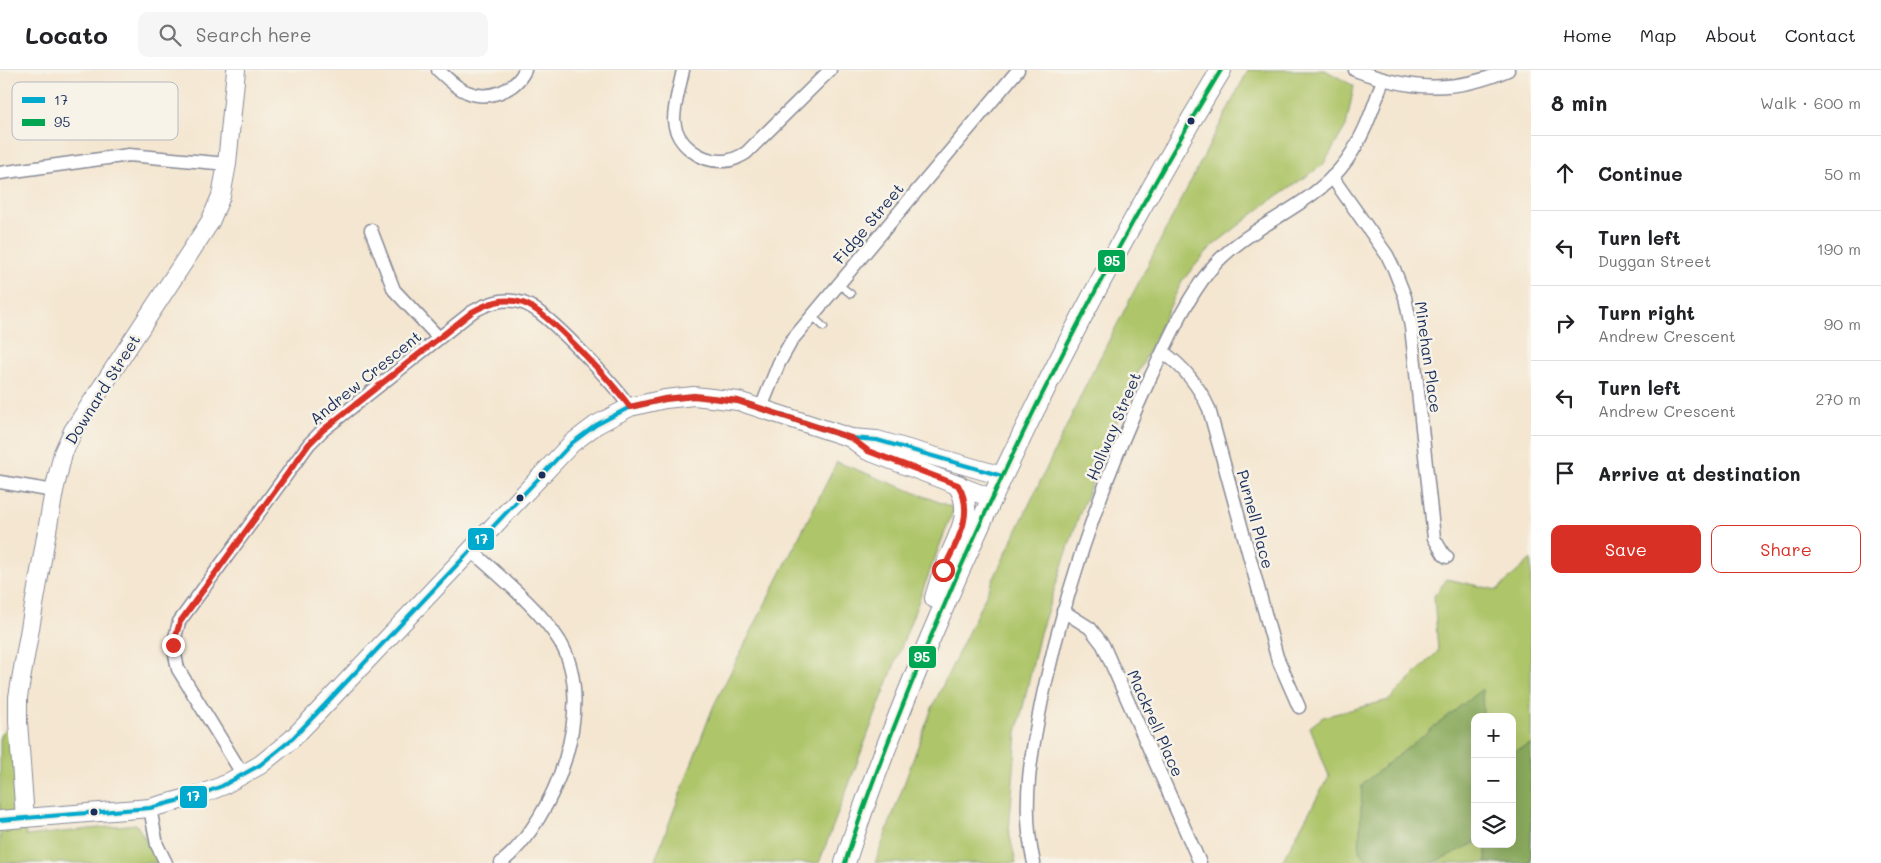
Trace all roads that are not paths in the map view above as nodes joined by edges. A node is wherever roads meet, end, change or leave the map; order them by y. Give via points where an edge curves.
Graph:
1 (236, 70) edge
2 (438, 70) edge
3 (525, 70) edge
4 (683, 70) edge
5 (830, 70) edge
6 (1018, 70) edge
7 (1221, 70) edge
8 (1355, 70) edge
9 (1508, 70) edge
10 (1383, 80) junction
11 (227, 164) junction
12 (0, 173) edge
13 (1332, 177) junction
14 (371, 230) dead end
15 (838, 284) junction
16 (851, 294) dead end
17 (812, 316) junction
18 (824, 327) dead end
19 (440, 338) junction
20 (1163, 352) junction
21 (630, 407) junction
22 (761, 408) junction
23 (851, 438) junction
24 (1002, 476) junction
25 (0, 482) edge
26 (958, 485) junction
27 (54, 491) junction
28 (991, 498) junction
29 (471, 550) junction
30 (1447, 557) dead end
31 (1063, 611) junction
32 (932, 634) junction
33 (1299, 706) dead end
34 (243, 775) junction
35 (150, 808) junction
36 (26, 818) junction
37 (0, 820) edge
38 (166, 863) edge
39 (501, 863) edge
40 (844, 863) edge
41 (1034, 863) edge
42 (1200, 863) edge

1 - 11 street, Downard Street
2 - 3 street via 453,84 482,96 505,91 518,81
4 - 5 street via 674,122 679,136 688,149 701,158 724,161 746,153
6 - 15 street, Fidge Street
7 - 24 main road via 1125,238
8 - 10 street
9 - 10 street via 1480,81 1441,87
10 - 13 street, Hollway Street via 1357,145
11 - 12 street via 129,155
11 - 27 street, Downard Street via 221,196 210,222 73,431 63,453
13 - 20 street, Hollway Street via 1240,241 1218,261 1192,297
13 - 30 street, Minehan Place via 1387,255 1405,297 1434,538
14 - 19 street via 394,290
15 - 16 lane
15 - 17 street, Fidge Street
17 - 18 lane
17 - 22 street, Fidge Street via 792,340 779,363
19 - 21 street, Andrew Crescent via 487,303 504,300 522,302 544,316 617,389
19 - 34 street, Andrew Crescent via 309,444 180,622 173,645 178,669
20 - 31 street, Hollway Street via 1107,479
20 - 33 street, Purnell Place via 1191,377 1210,409 1277,657
21 - 22 street via 694,396 724,398
21 - 29 street via 596,425 572,443
22 - 23 street
23 - 24 street via 877,440
23 - 26 street via 868,451
24 - 28 main road
25 - 27 street
26 - 28 street
26 - 32 main road via 966,505 966,517 943,570 934,603
27 - 36 street, Downard Street via 18,697
28 - 32 main road
29 - 34 street via 292,740
29 - 39 street via 545,620 560,641 575,689 574,725 546,808 530,833
31 - 41 street, Hollway Street via 1037,723 1028,779 1027,815
31 - 42 street, Mackrell Place via 1090,628 1103,645
32 - 40 main road via 886,746
34 - 35 street via 199,795
35 - 36 street
35 - 38 street via 157,845
36 - 37 street

